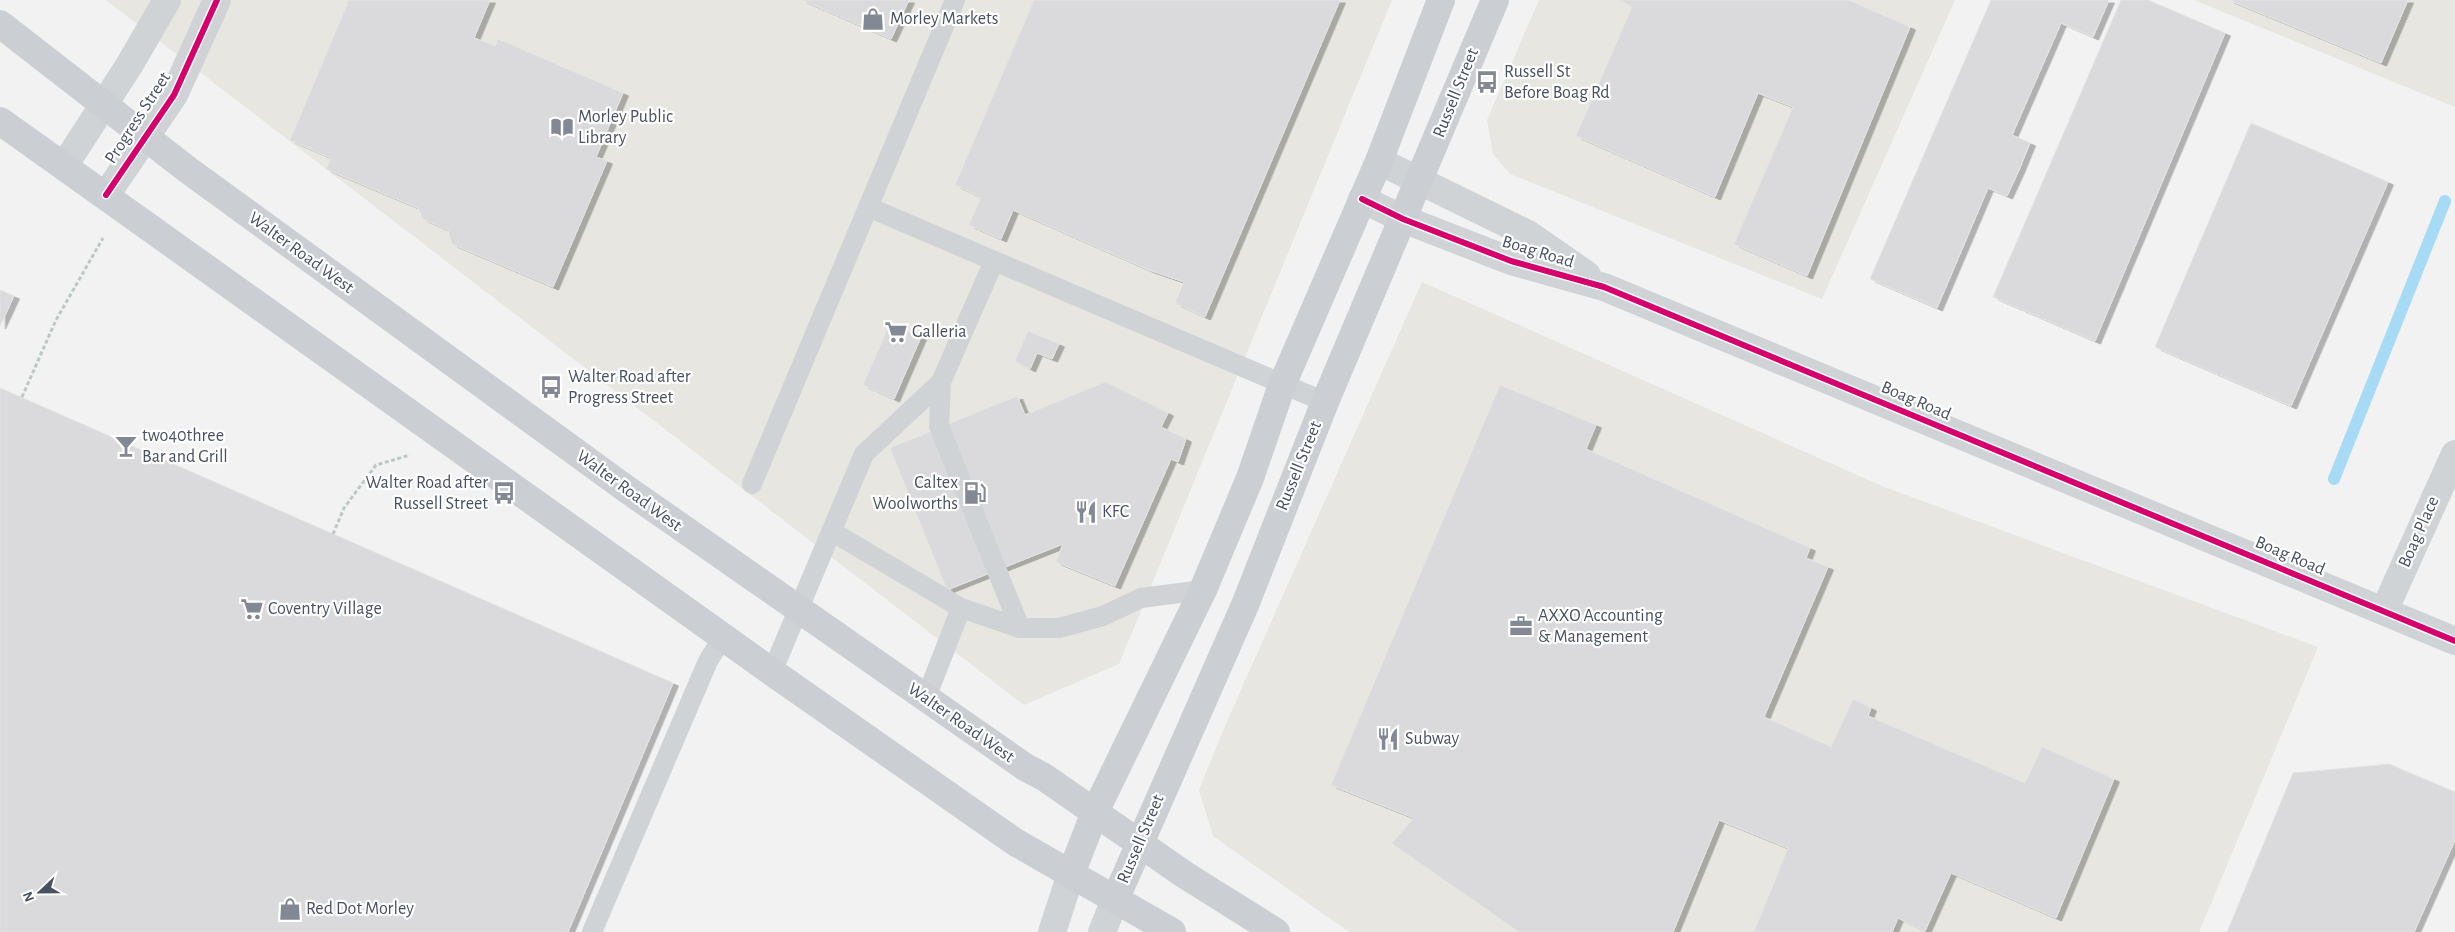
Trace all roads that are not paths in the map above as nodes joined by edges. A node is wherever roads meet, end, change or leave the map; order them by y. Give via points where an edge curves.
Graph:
1 (167, 0) edge
2 (217, 0) edge
3 (955, 0) edge
4 (1441, 0) edge
5 (1495, 0) edge
6 (0, 24) edge
7 (104, 105) junction
8 (0, 121) edge
9 (145, 138) junction
10 (1379, 161) junction
11 (64, 166) junction
12 (1420, 181) junction
13 (106, 195) junction
14 (1362, 198) junction
15 (868, 207) junction
16 (1403, 219) junction
17 (994, 261) junction
18 (1604, 288) junction
19 (941, 382) junction
20 (1282, 385) junction
21 (1325, 402) junction
22 (2455, 454) edge
23 (752, 484) dead end
24 (831, 530) junction
25 (1203, 590) junction
26 (961, 608) junction
27 (798, 610) junction
28 (2384, 611) junction
29 (1020, 628) junction
30 (723, 637) junction
31 (2455, 641) edge
32 (772, 672) junction
33 (926, 698) junction
34 (1095, 812) junction
35 (1139, 842) junction
36 (1071, 874) junction
37 (1115, 900) junction
38 (592, 932) edge
39 (1052, 932) edge
40 (1102, 932) edge
41 (1172, 932) edge
42 (1276, 932) edge

1 - 7 street, Progress Street
2 - 9 street, Progress Street via 183,78
3 - 15 lane
4 - 10 main road
5 - 12 main road, Russell Street
6 - 7 main road, Walter Road West
7 - 9 main road, Walter Road West
7 - 11 street, Progress Street
8 - 11 main road
9 - 13 street, Progress Street
9 - 27 main road, Walter Road West
10 - 12 street, Boag Road
10 - 14 main road
11 - 13 main road
12 - 16 main road, Russell Street
12 - 18 street, Boag Road via 1528,234
13 - 30 main road
14 - 16 street, Boag Road
14 - 20 main road
15 - 17 lane
15 - 23 lane
16 - 18 street, Boag Road via 1511,261
16 - 21 main road, Russell Street
17 - 19 lane
17 - 20 lane
18 - 28 street, Boag Road
19 - 24 lane via 864,454
19 - 29 lane via 939,426
20 - 21 lane
20 - 25 main road via 1250,478
21 - 35 main road, Russell Street via 1245,605
22 - 28 street, Boag Place
24 - 26 lane
24 - 27 lane
25 - 29 lane via 1141,598 1103,616 1060,628
25 - 34 main road
26 - 29 lane
26 - 33 lane
27 - 32 lane
27 - 33 main road, Walter Road West
28 - 31 street, Boag Road
30 - 32 main road
30 - 38 lane via 708,661
32 - 36 main road via 1015,842
33 - 34 main road, Walter Road West
34 - 35 main road, Walter Road West
34 - 36 main road
35 - 37 main road, Russell Street
35 - 42 main road, Walter Road West via 1185,876
36 - 37 main road
36 - 39 street
37 - 40 street, Russell Street
37 - 41 main road

